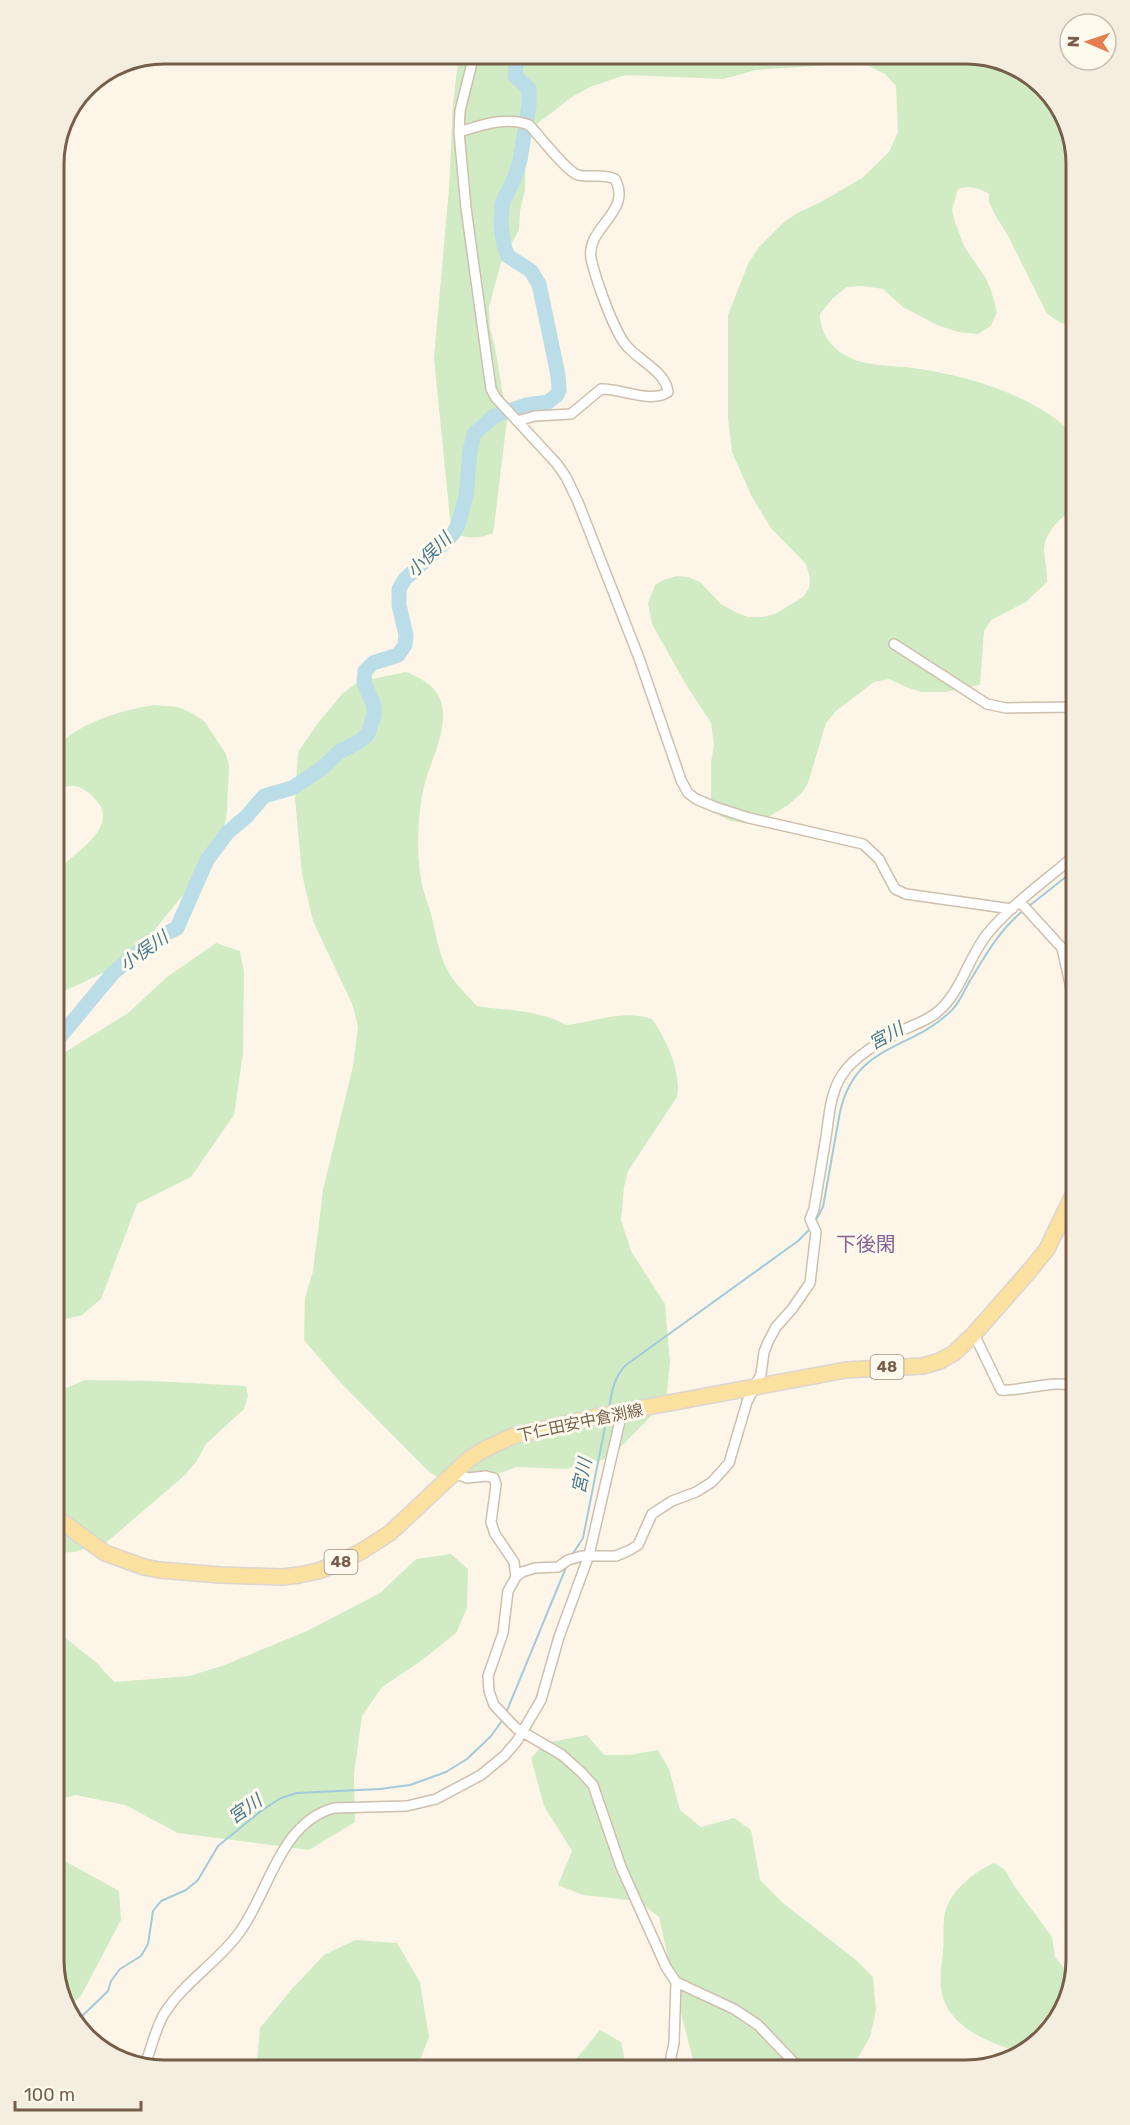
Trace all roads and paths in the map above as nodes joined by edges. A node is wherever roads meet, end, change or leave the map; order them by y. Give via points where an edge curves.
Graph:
1 (471, 64) edge
2 (459, 132) junction
3 (517, 421) junction
4 (894, 644) dead end
5 (1066, 707) edge
6 (1066, 863) edge
7 (1016, 906) junction
8 (1066, 966) edge
9 (1066, 1210) edge
10 (974, 1334) junction
11 (1066, 1383) edge
12 (755, 1387) junction
13 (618, 1413) junction
14 (455, 1473) junction
15 (64, 1523) edge
16 (586, 1556) junction
17 (516, 1578) junction
18 (520, 1730) junction
19 (676, 1982) junction
20 (146, 2059) edge
21 (670, 2060) edge
22 (791, 2060) edge

1 - 2 street
2 - 3 street via 491,388
2 - 3 street via 490,123 519,121 529,125 574,174 615,179 618,199 591,243 592,260 625,344 668,388 665,395 657,396 601,389 571,414
3 - 7 street via 557,464 578,501 688,793 749,818 863,844 879,859 895,889 906,894
4 - 5 street via 987,704 1006,708
6 - 7 street
7 - 8 street via 1035,919 1062,948
7 - 12 street via 987,934 939,1012 874,1047 841,1075 830,1111 810,1219 816,1232 810,1283 776,1327 764,1352
9 - 10 main road, 下仁田安中倉渕線 / 48 via 1047,1249
10 - 11 street via 1001,1390
10 - 12 main road, 下仁田安中倉渕線 / 48 via 954,1353 923,1366 846,1370
12 - 13 main road, 下仁田安中倉渕線 / 48
12 - 16 street via 729,1464 712,1482 652,1514 638,1545 630,1550 616,1556
13 - 14 main road, 下仁田安中倉渕線 / 48 via 506,1439 469,1459
13 - 16 street
14 - 15 main road, 下仁田安中倉渕線 / 48 via 390,1533 362,1551 318,1571 282,1577 144,1567 105,1552
14 - 17 street via 467,1478 494,1478 490,1522 514,1562
16 - 17 street via 568,1560 558,1568 522,1572
16 - 18 street via 541,1700
17 - 18 street via 508,1591 503,1632 488,1676 494,1705
18 - 19 street via 561,1755 592,1785 621,1866
18 - 20 street via 504,1756 481,1775 436,1798 407,1806 334,1808 312,1818 285,1847 234,1940 166,2010
19 - 21 street
19 - 22 street via 734,2009 758,2025

